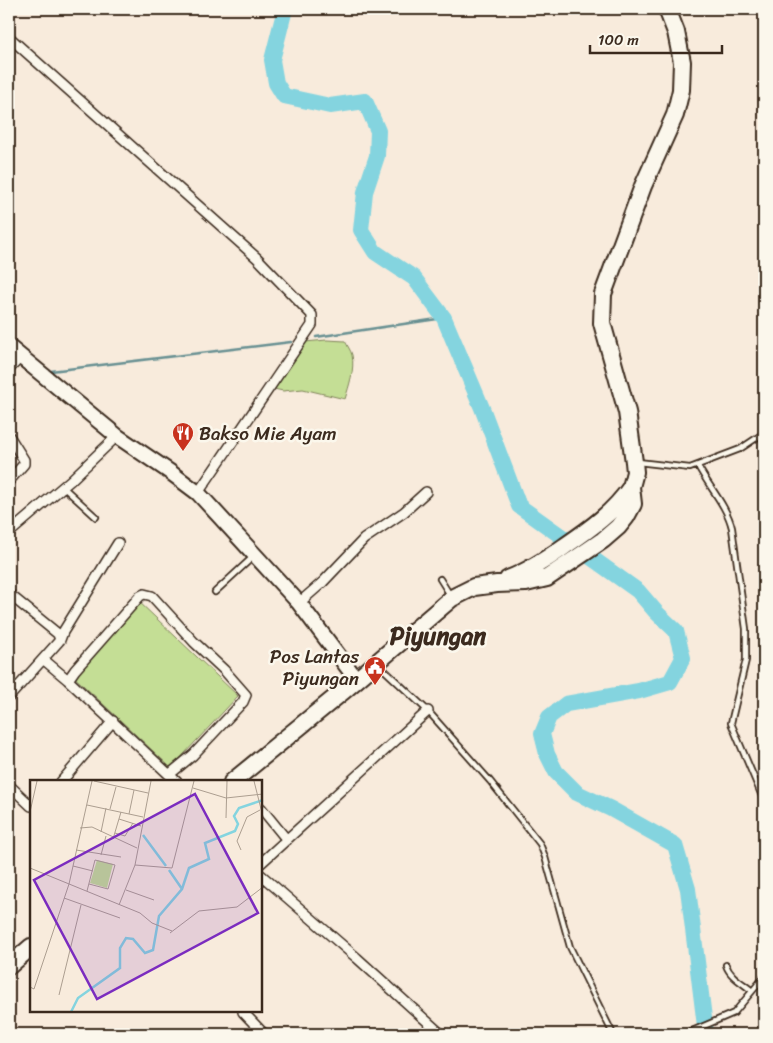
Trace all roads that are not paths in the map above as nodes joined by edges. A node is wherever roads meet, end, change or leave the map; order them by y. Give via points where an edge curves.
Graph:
1 (667, 9) edge
2 (9, 37) edge
3 (9, 347) edge
4 (21, 357) junction
5 (9, 369) edge
6 (764, 433) edge
7 (9, 436) edge
8 (117, 436) junction
9 (634, 462) junction
10 (698, 466) junction
11 (9, 481) edge
12 (63, 487) junction
13 (631, 487) junction
14 (426, 492) dead end
15 (198, 493) junction
16 (96, 517) dead end
17 (9, 533) edge
18 (118, 543) dead end
19 (254, 555) junction
20 (440, 579) dead end
21 (497, 584) junction
22 (214, 592) dead end
23 (9, 594) edge
24 (452, 598) junction
25 (299, 604) junction
26 (60, 640) junction
27 (43, 659) junction
28 (376, 662) junction
29 (68, 680) junction
30 (357, 680) junction
31 (9, 697) edge
32 (428, 711) junction
33 (113, 721) junction
34 (170, 774) junction
35 (63, 780) edge
36 (176, 780) edge
37 (236, 780) edge
38 (9, 785) edge
39 (764, 801) edge
40 (30, 805) edge
41 (262, 809) edge
42 (287, 840) junction
43 (262, 862) edge
44 (262, 876) edge
45 (30, 948) edge
46 (726, 965) dead end
47 (9, 966) edge
48 (764, 977) edge
49 (752, 991) junction
50 (244, 1013) edge
51 (264, 1034) edge
52 (441, 1034) edge
53 (613, 1034) edge
54 (685, 1034) edge

1 - 9 highway via 682,62 681,90 675,115 643,186 603,294 602,323 627,412
2 - 15 street via 257,258 312,315 312,325
3 - 4 main road
4 - 5 street
4 - 8 main road
6 - 10 lane via 740,449
7 - 11 street via 24,464
8 - 12 street
8 - 15 main road
9 - 10 lane
9 - 13 highway
10 - 39 lane via 729,514 732,528 746,629 746,660 730,723
12 - 16 lane
12 - 17 street
13 - 21 highway via 596,525 538,566
13 - 21 highway via 633,504 618,527 603,540 547,578
14 - 25 street via 404,512 364,539
15 - 19 main road
18 - 26 street
19 - 22 lane
19 - 25 main road
20 - 24 lane
21 - 24 highway via 474,587
23 - 26 street via 58,634
24 - 28 highway
25 - 30 main road
26 - 27 street
27 - 29 street
27 - 31 street
28 - 30 highway
28 - 32 lane
29 - 33 street
29 - 34 street via 140,596 152,596 246,694 193,755
30 - 37 highway
32 - 42 street
32 - 53 lane via 540,844 570,947
33 - 34 street
33 - 35 street
34 - 36 street
38 - 40 street
41 - 42 street
42 - 43 street
44 - 52 street
45 - 47 highway
46 - 49 lane via 732,975
48 - 49 lane
49 - 54 lane via 734,1013
50 - 51 street

